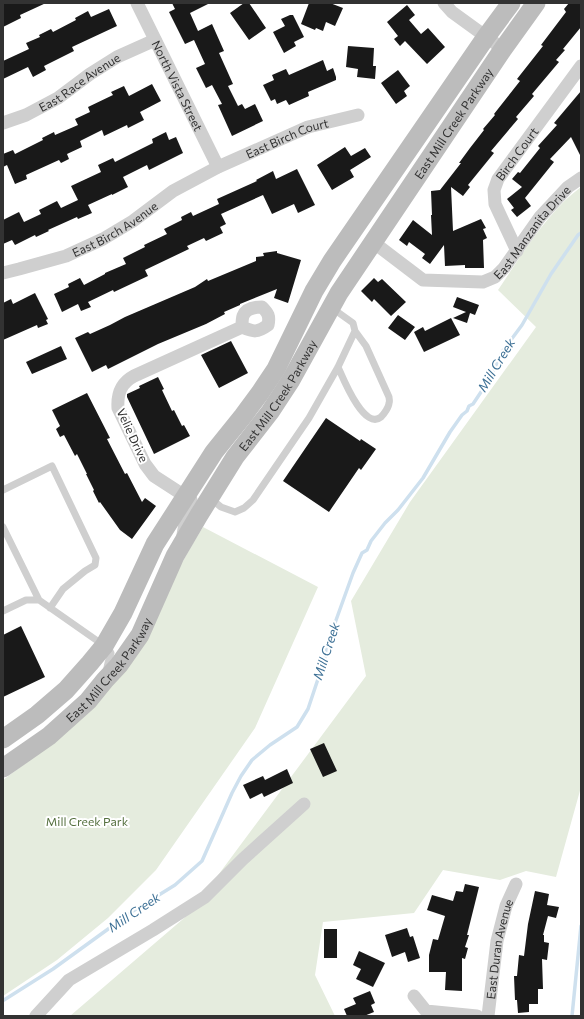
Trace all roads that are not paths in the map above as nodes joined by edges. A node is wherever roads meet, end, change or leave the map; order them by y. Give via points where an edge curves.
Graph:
1 (137, 3) edge
2 (444, 3) edge
3 (511, 3) edge
4 (536, 3) edge
5 (486, 37) junction
6 (155, 40) junction
7 (503, 50) junction
8 (581, 66) edge
9 (358, 115) dead end
10 (3, 123) edge
11 (218, 167) junction
12 (581, 178) edge
13 (373, 242) junction
14 (517, 251) junction
15 (3, 272) edge
16 (331, 308) junction
17 (242, 327) dead end
18 (355, 331) junction
19 (338, 368) junction
20 (3, 490) edge
21 (186, 497) junction
22 (209, 498) junction
23 (3, 527) edge
24 (180, 548) junction
25 (39, 600) junction
26 (50, 608) junction
27 (3, 611) edge
28 (104, 646) junction
29 (105, 680) junction
30 (3, 739) edge
31 (3, 768) edge
32 (304, 804) dead end
33 (516, 884) dead end
34 (414, 996) dead end
35 (36, 1016) edge
36 (477, 1016) edge
37 (488, 1016) edge

1 - 6 street, North Vista Street
2 - 5 street
3 - 5 street, East Mill Creek Parkway
4 - 7 street, East Mill Creek Parkway
5 - 7 street
5 - 21 street, East Mill Creek Parkway via 332,261 314,291 276,369 214,452
6 - 10 street, East Race Avenue via 118,57 58,98 26,115
6 - 11 street, North Vista Street
7 - 13 street, East Mill Creek Parkway
8 - 14 street, Birch Court via 498,179 494,190 495,204
9 - 11 street, East Birch Court via 308,127
11 - 15 street, East Birch Avenue via 172,191 103,239 66,256
12 - 14 street, East Manzanita Drive via 568,187 540,217
13 - 14 street, East Manzanita Drive via 423,280 483,282 495,278
13 - 16 street, East Mill Creek Parkway
16 - 18 lane via 353,323
16 - 22 street, East Mill Creek Parkway via 291,380 235,457
17 - 21 street, Velie Drive via 134,376 121,388 118,408 145,464 154,476
18 - 19 lane
18 - 19 lane via 366,346 389,397 390,404 382,416 372,418 361,411
19 - 22 lane via 309,418 252,500 235,512
20 - 26 lane via 52,466 96,558 95,564 63,589
21 - 24 street via 191,502
21 - 28 street, East Mill Creek Parkway via 156,544
22 - 24 street, East Mill Creek Parkway
23 - 25 lane
24 - 29 street, East Mill Creek Parkway via 140,635
25 - 26 lane
25 - 27 lane via 26,600
26 - 28 lane
28 - 29 lane via 111,653
28 - 30 street, East Mill Creek Parkway via 66,690
29 - 31 street, East Mill Creek Parkway via 88,701 49,736
32 - 35 street via 243,859 206,897 69,980
33 - 37 street, East Duran Avenue via 506,906 497,941
34 - 36 street via 426,1011

